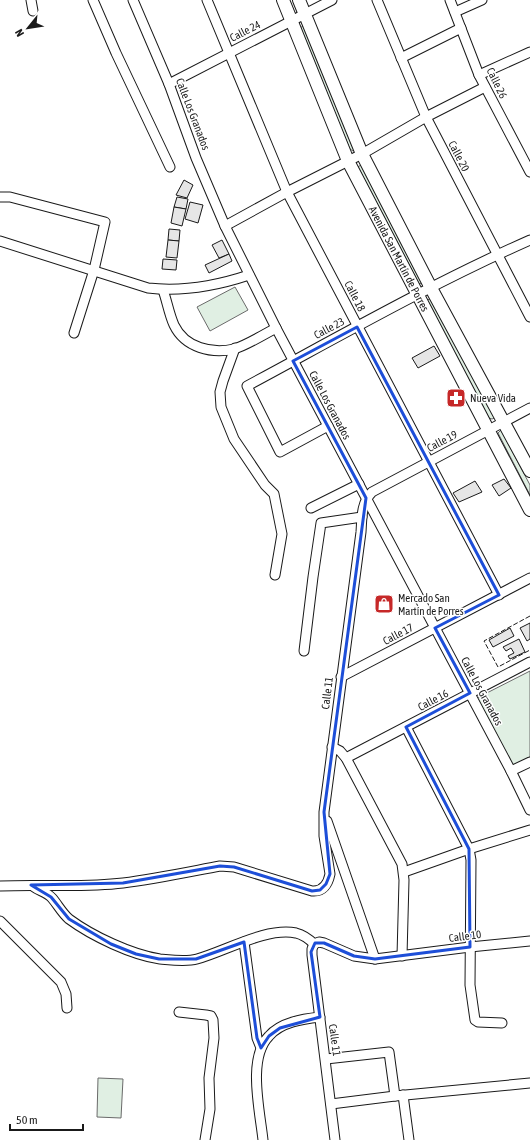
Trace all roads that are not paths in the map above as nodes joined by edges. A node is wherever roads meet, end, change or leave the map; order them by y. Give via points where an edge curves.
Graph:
1 (31, 0) edge
2 (93, 0) edge
3 (133, 0) edge
4 (207, 0) edge
5 (283, 0) edge
6 (299, 0) edge
7 (332, 0) edge
8 (377, 0) edge
9 (450, 0) edge
10 (482, 0) edge
11 (34, 11) dead end
12 (455, 12) junction
13 (304, 14) junction
14 (291, 21) junction
15 (461, 28) junction
16 (530, 52) edge
17 (229, 53) junction
18 (401, 58) junction
19 (479, 75) junction
20 (169, 84) junction
21 (484, 87) junction
22 (426, 117) junction
23 (362, 154) junction
24 (348, 161) junction
25 (170, 167) dead end
26 (530, 172) edge
27 (287, 192) junction
28 (0, 196) edge
29 (225, 226) junction
30 (530, 240) edge
31 (0, 241) edge
32 (496, 255) junction
33 (94, 270) junction
34 (249, 275) junction
35 (431, 288) junction
36 (163, 290) junction
37 (417, 295) junction
38 (530, 317) edge
39 (357, 327) junction
40 (276, 328) junction
41 (74, 333) dead end
42 (235, 348) junction
43 (293, 361) junction
44 (530, 408) edge
45 (504, 422) junction
46 (328, 426) junction
47 (489, 429) junction
48 (428, 462) junction
49 (530, 471) edge
50 (359, 484) junction
51 (366, 498) junction
52 (311, 508) dead end
53 (530, 510) edge
54 (362, 517) junction
55 (275, 575) dead end
56 (530, 578) edge
57 (499, 595) junction
58 (435, 628) junction
59 (304, 651) dead end
60 (530, 662) edge
61 (341, 677) junction
62 (470, 693) junction
63 (406, 727) junction
64 (332, 747) junction
65 (346, 758) junction
66 (530, 762) edge
67 (512, 771) junction
68 (530, 810) edge
69 (324, 812) junction
70 (530, 830) edge
71 (470, 849) junction
72 (404, 872) junction
73 (31, 885) junction
74 (0, 886) edge
75 (0, 921) edge
76 (530, 941) edge
77 (244, 942) junction
78 (314, 944) junction
79 (470, 947) junction
80 (402, 956) junction
81 (375, 959) junction
82 (66, 1008) dead end
83 (179, 1012) dead end
84 (320, 1016) junction
85 (502, 1023) dead end
86 (261, 1048) junction
87 (326, 1059) junction
88 (530, 1083) edge
89 (399, 1095) junction
90 (331, 1104) junction
91 (205, 1140) edge
92 (263, 1140) edge
93 (335, 1140) edge
94 (409, 1140) edge

1 - 11 street
2 - 25 street
3 - 20 street, Calle Los Granados
4 - 17 street, Calle 18
5 - 14 main road, Avenida San Martín de Porres
6 - 13 main road, Avenida San Martín de Porres
7 - 13 street, Calle 24
8 - 18 street, Calle 20
9 - 12 street, Calle 26
10 - 12 street
12 - 15 street, Calle 26
13 - 14 street, Calle 24
13 - 23 main road, Avenida San Martín de Porres
14 - 17 street, Calle 24
14 - 24 main road, Avenida San Martín de Porres
15 - 18 street
15 - 19 street, Calle 26
16 - 19 street
17 - 20 street, Calle 24
17 - 27 street, Calle 18
18 - 22 street, Calle 20
19 - 21 street, Calle 26
20 - 29 street, Calle Los Granados via 196,158
21 - 22 street
21 - 26 street, Calle 26
22 - 23 street
22 - 32 street, Calle 20
23 - 24 street
23 - 35 main road, Avenida San Martín de Porres
24 - 27 street
24 - 37 main road, Avenida San Martín de Porres
27 - 29 street
27 - 39 street, Calle 18
28 - 33 street via 105,222
29 - 34 street, Calle Los Granados
30 - 32 street, Calle 23
31 - 33 street
32 - 35 street, Calle 23
32 - 38 street, Calle 20
33 - 36 street via 148,288
33 - 41 street
34 - 36 street via 226,283 186,290
34 - 40 street, Calle Los Granados
35 - 37 street, Calle 23
35 - 45 main road, Avenida San Martín de Porres
36 - 42 street via 174,326 184,339 195,347 214,351
37 - 39 street, Calle 23
37 - 47 main road, Avenida San Martín de Porres
39 - 43 street, Calle 23
39 - 48 street, Calle 18
40 - 42 street
40 - 43 street, Calle Los Granados
42 - 55 street via 220,392 221,407 234,439 274,494 282,534
43 - 46 street, Calle Los Granados
43 - 46 street, Calle 23 via 247,386 280,452
44 - 45 street, Calle 19
45 - 47 street, Calle 19
45 - 49 main road, Avenida San Martín de Porres
46 - 50 street, Calle Los Granados
47 - 48 street, Calle 19
47 - 53 main road, Avenida San Martín de Porres
48 - 51 street, Calle 19 via 372,492
48 - 57 street, Calle 18
50 - 51 street, Calle Los Granados
50 - 52 street
51 - 54 street, Calle 11
51 - 58 street, Calle Los Granados
54 - 59 street via 321,523
54 - 61 street, Calle 11
56 - 57 street, Calle 17
57 - 58 street, Calle 17
58 - 61 street, Calle 17
58 - 62 street, Calle Los Granados
60 - 62 street, Calle 16
61 - 64 street, Calle 11
62 - 63 street, Calle 16
62 - 67 street, Calle Los Granados
63 - 65 street, Calle 16
63 - 71 street
64 - 65 street
64 - 69 street, Calle 11
65 - 72 street via 399,856
66 - 67 street
67 - 68 street, Calle Los Granados
69 - 73 street, Calle 11 via 324,836 330,874 320,890 312,891 234,867 220,866 123,883
69 - 81 street
70 - 71 street
71 - 72 street
71 - 79 street
72 - 80 street
73 - 74 street
73 - 77 street via 51,897 69,919 111,944 136,954 159,959 196,959
75 - 82 street via 61,982 66,994
76 - 79 street, Calle 10
77 - 78 street via 275,934 297,933
77 - 86 street via 257,1038
78 - 81 street, Calle 10 via 324,943 354,956
78 - 84 street, Calle 11 via 311,952
79 - 80 street, Calle 10
79 - 85 street via 470,985 475,1020
80 - 81 street, Calle 10
83 - 91 street via 206,1015 213,1020 214,1038 209,1078 210,1109
84 - 86 street via 280,1028 269,1036
84 - 87 street, Calle 11
86 - 92 street via 256,1062 256,1077
87 - 89 street via 389,1052
87 - 90 street, Calle 11
88 - 89 street
89 - 90 street
89 - 94 street
90 - 93 street, Calle 11

